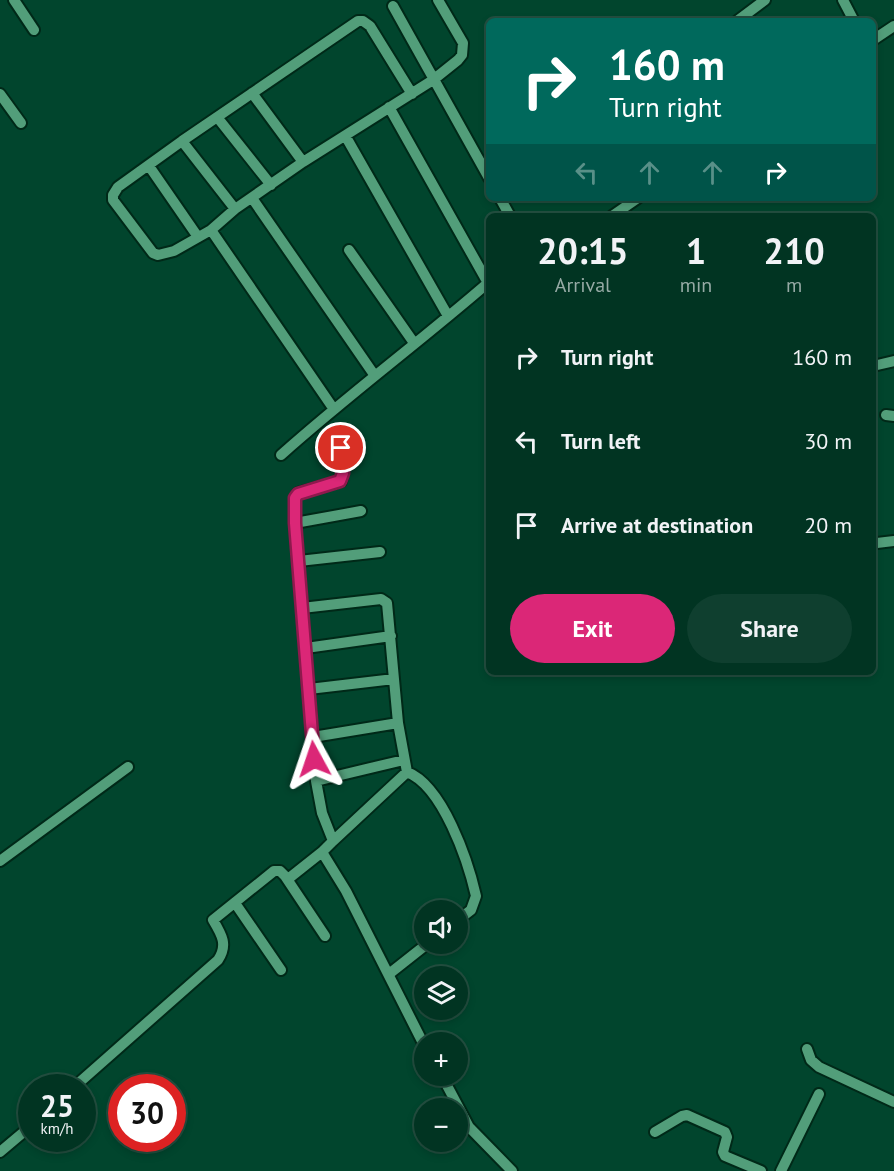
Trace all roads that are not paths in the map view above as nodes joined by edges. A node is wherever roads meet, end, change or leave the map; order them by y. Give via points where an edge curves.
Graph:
1 (14, 0) edge
2 (438, 0) edge
3 (765, 0) edge
4 (843, 0) edge
5 (393, 6) dead end
6 (741, 18) edge
7 (852, 18) edge
8 (894, 26) edge
9 (34, 30) dead end
10 (876, 38) edge
11 (434, 80) junction
12 (252, 93) junction
13 (0, 94) edge
14 (412, 94) junction
15 (389, 107) junction
16 (217, 117) junction
17 (21, 123) dead end
18 (346, 136) junction
19 (182, 141) junction
20 (303, 162) junction
21 (149, 166) junction
22 (486, 173) edge
23 (271, 185) junction
24 (252, 198) junction
25 (634, 201) edge
26 (235, 209) junction
27 (616, 213) edge
28 (211, 230) junction
29 (198, 237) junction
30 (349, 250) dead end
31 (486, 279) edge
32 (486, 285) edge
33 (448, 316) junction
34 (414, 343) junction
35 (894, 361) edge
36 (876, 365) edge
37 (375, 376) junction
38 (333, 408) junction
39 (341, 448) dead end
40 (281, 455) dead end
41 (361, 511) dead end
42 (295, 523) junction
43 (894, 541) edge
44 (877, 543) dead end
45 (380, 552) dead end
46 (299, 561) junction
47 (302, 608) junction
48 (391, 636) junction
49 (306, 648) junction
50 (394, 679) junction
51 (309, 689) junction
52 (398, 723) junction
53 (313, 737) junction
54 (404, 760) junction
55 (128, 767) dead end
56 (407, 772) junction
57 (316, 781) junction
58 (333, 840) junction
59 (322, 852) junction
60 (0, 861) edge
61 (288, 879) junction
62 (235, 903) junction
63 (468, 912) edge
64 (325, 936) dead end
65 (415, 954) edge
66 (281, 970) dead end
67 (389, 974) junction
68 (418, 1032) edge
69 (807, 1049) dead end
70 (89, 1074) edge
71 (447, 1086) edge
72 (819, 1094) dead end
73 (894, 1102) edge
74 (655, 1132) dead end
75 (18, 1137) edge
76 (0, 1152) edge
77 (512, 1171) edge
78 (760, 1171) edge
79 (781, 1171) edge

1 - 9 street
2 - 11 street via 464,48 458,60
3 - 6 street
4 - 7 street
5 - 11 street
8 - 10 street
11 - 14 street
11 - 22 street
12 - 14 street via 363,21 370,26
12 - 16 street
12 - 20 street
13 - 17 street
14 - 15 street
15 - 18 street
15 - 31 street
16 - 19 street
16 - 23 street
18 - 20 street
18 - 33 street
19 - 21 street
19 - 26 street
20 - 23 street
21 - 29 street
21 - 29 street via 118,186 113,200 155,254 174,251
23 - 24 street
24 - 26 street
24 - 37 street
25 - 27 street
26 - 28 street
28 - 29 street
28 - 38 street
30 - 34 street
32 - 33 street
33 - 34 street
34 - 37 street
35 - 36 street
37 - 38 street
38 - 40 street
39 - 42 street via 340,481 298,494
41 - 42 street
42 - 46 street
43 - 44 street
45 - 46 street
46 - 47 street
47 - 48 street via 381,599 387,603
47 - 49 street
48 - 49 street
48 - 50 street
49 - 51 street
50 - 51 street
50 - 52 street
51 - 53 street
52 - 53 street
52 - 54 street
53 - 57 street
54 - 56 street
54 - 57 street
55 - 60 street
56 - 58 street
56 - 63 street via 438,801 454,830 476,896
57 - 58 street via 322,813
58 - 59 street
59 - 61 street
59 - 67 street
61 - 62 street via 274,871
61 - 64 street
62 - 66 street
62 - 70 street via 213,920 224,944 218,960
65 - 67 street
67 - 68 street
69 - 73 street via 819,1067
71 - 77 street via 469,1127
72 - 79 street
74 - 78 street via 682,1116 693,1116 725,1132 728,1137 723,1154
75 - 76 street

